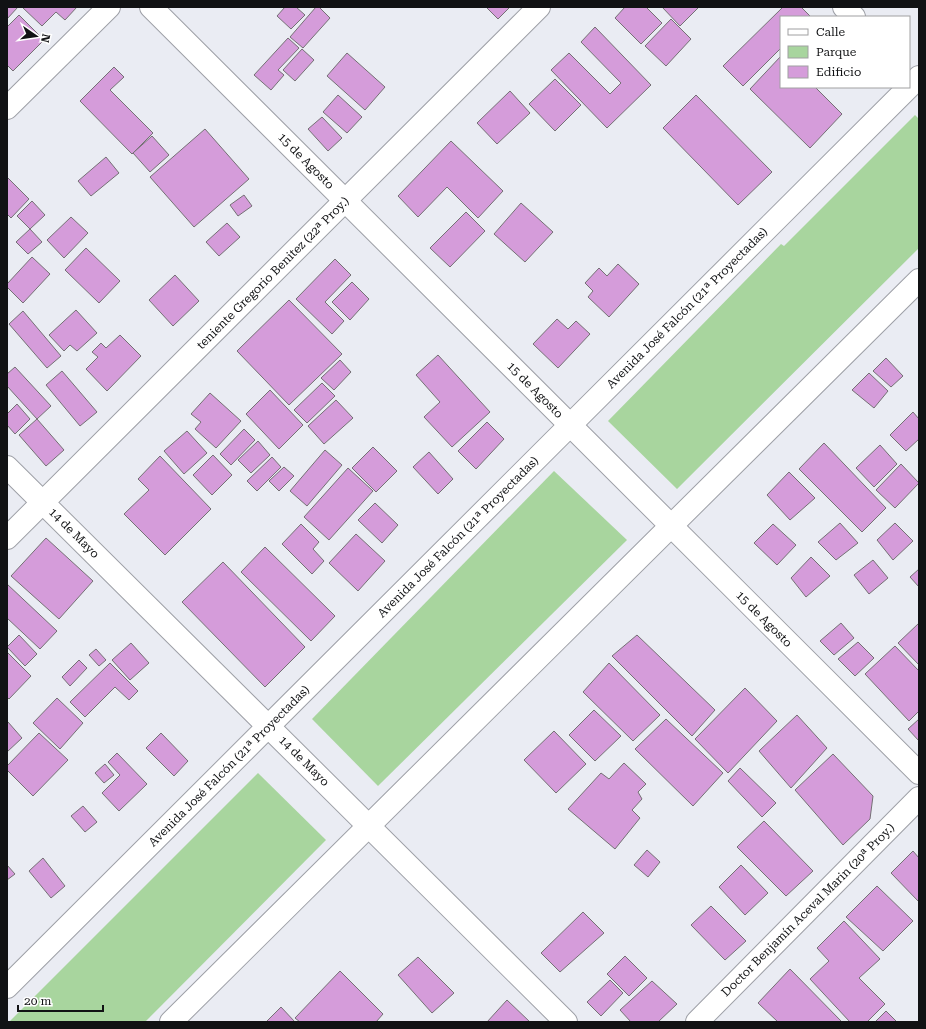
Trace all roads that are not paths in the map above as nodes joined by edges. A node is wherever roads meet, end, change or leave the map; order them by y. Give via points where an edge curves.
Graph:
1 (110, 7) edge
2 (151, 7) edge
3 (539, 7) edge
4 (844, 7) edge
5 (853, 16) edge
6 (905, 88) edge
7 (7, 108) edge
8 (345, 201) junction
9 (919, 280) edge
10 (570, 425) junction
11 (7, 467) edge
12 (43, 503) junction
13 (671, 526) junction
14 (7, 538) edge
15 (269, 726) junction
16 (919, 773) edge
17 (919, 798) edge
18 (369, 826) junction
19 (7, 988) edge
20 (171, 1022) edge
21 (566, 1022) edge
22 (696, 1022) edge

1 - 7 street
2 - 8 street, 15 de Agosto
3 - 8 street, teniente Gregorio Benitez (22ª Proy.)
4 - 5 street
6 - 10 street, Avenida José Falcón (21ª Proyectadas)
8 - 10 street, 15 de Agosto
8 - 12 street, teniente Gregorio Benitez (22ª Proy.)
9 - 13 street
10 - 13 street, 15 de Agosto
10 - 15 street, Avenida José Falcón (21ª Proyectadas)
11 - 12 street, 14 de Mayo
12 - 14 street, teniente Gregorio Benitez (22ª Proy.)
12 - 15 street, 14 de Mayo
13 - 16 street, 15 de Agosto
13 - 18 street
15 - 18 street, 14 de Mayo
15 - 19 street, Avenida José Falcón (21ª Proyectadas)
17 - 22 street, Doctor Benjamín Aceval Marin (20ª Proy.)
18 - 20 street
18 - 21 street, 14 de Mayo

